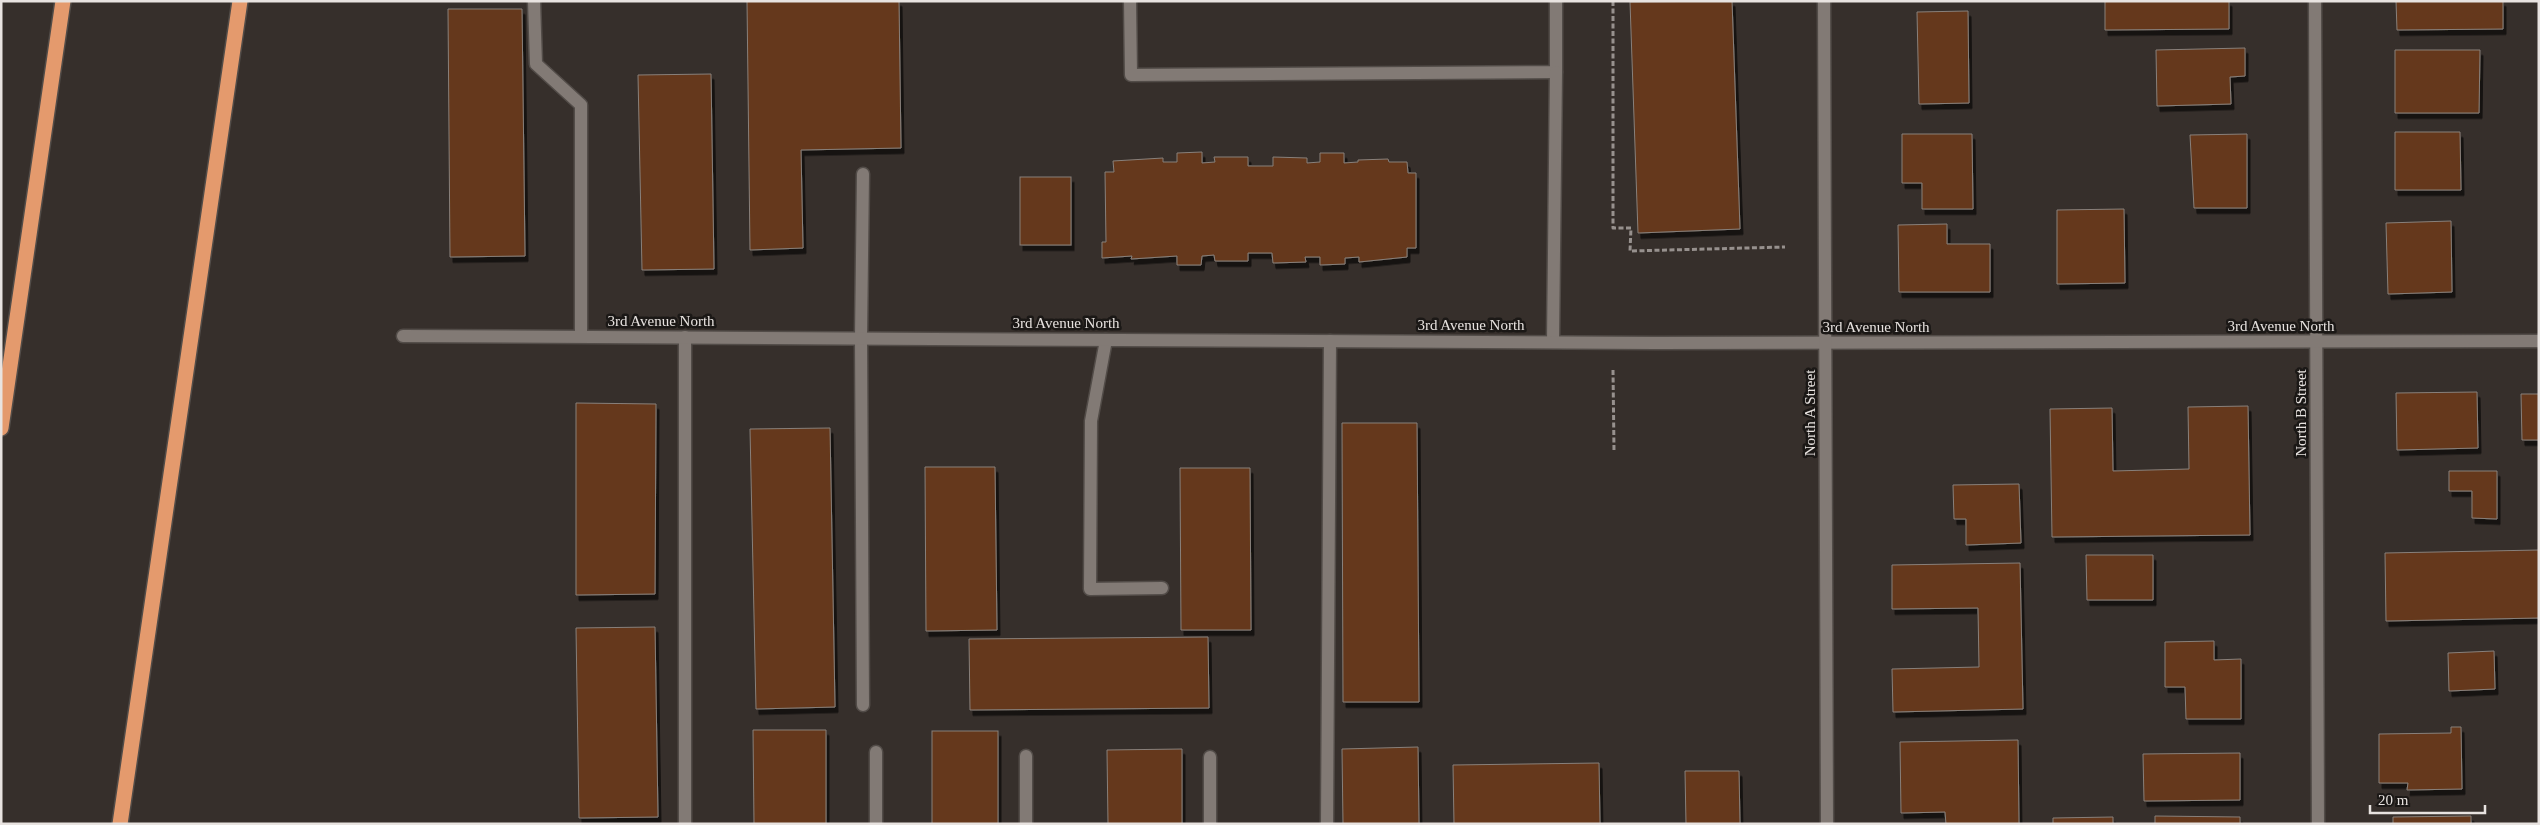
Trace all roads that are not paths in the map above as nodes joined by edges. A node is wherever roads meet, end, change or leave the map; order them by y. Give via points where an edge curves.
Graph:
1 (63, 1) edge
2 (240, 1) edge
3 (534, 1) edge
4 (1130, 1) edge
5 (1556, 1) edge
6 (1824, 1) edge
7 (2315, 1) edge
8 (1556, 72) junction
9 (864, 174) dead end
10 (403, 336) dead end
11 (581, 336) junction
12 (685, 337) junction
13 (861, 338) junction
14 (1106, 340) junction
15 (1330, 341) junction
16 (2539, 341) edge
17 (1553, 342) junction
18 (2316, 342) junction
19 (1826, 343) junction
20 (1, 428) edge
21 (1162, 588) dead end
22 (862, 705) dead end
23 (876, 752) dead end
24 (1026, 756) dead end
25 (1210, 756) dead end
26 (120, 824) edge
27 (685, 824) edge
28 (876, 824) edge
29 (1026, 824) edge
30 (1210, 824) edge
31 (1327, 824) edge
32 (1828, 824) edge
33 (2318, 824) edge

1 - 20 highway
2 - 26 highway
3 - 11 street via 536,64 580,105
4 - 8 street via 1131,75
5 - 8 street
6 - 19 street, North A Street
7 - 18 street, North B Street
8 - 17 street
9 - 13 street
10 - 11 street, 3rd Avenue North
11 - 12 street, 3rd Avenue North
12 - 13 street, 3rd Avenue North
12 - 27 street
13 - 14 street, 3rd Avenue North
13 - 22 street
14 - 15 street, 3rd Avenue North
14 - 21 street via 1091,421 1090,589
15 - 17 street, 3rd Avenue North
15 - 31 street
16 - 18 street, 3rd Avenue North
17 - 19 street, 3rd Avenue North
18 - 19 street, 3rd Avenue North
18 - 33 street, North B Street
19 - 32 street, North A Street
23 - 28 street
24 - 29 street
25 - 30 street

